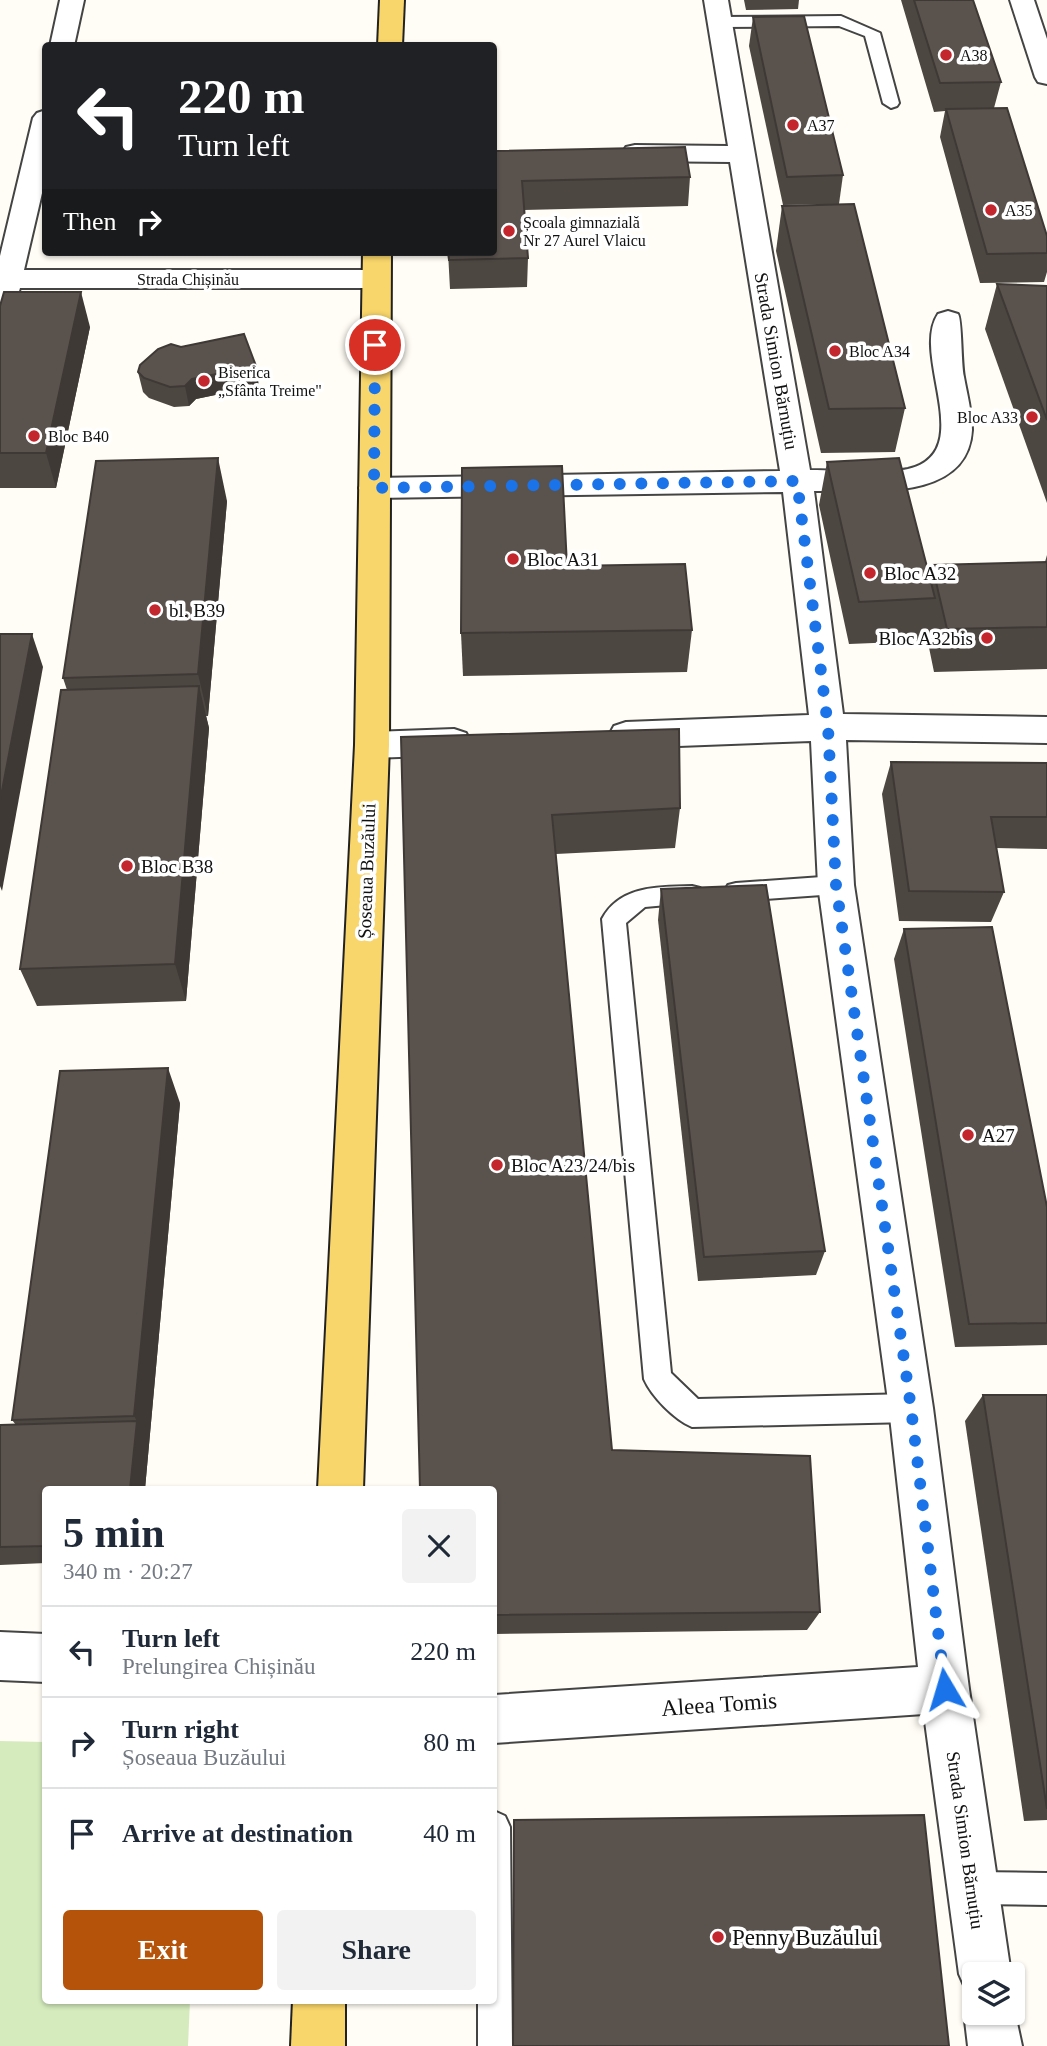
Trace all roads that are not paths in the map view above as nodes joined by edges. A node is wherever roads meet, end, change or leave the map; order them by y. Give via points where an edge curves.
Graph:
1 (72, 0) edge
2 (392, 0) edge
3 (1022, 0) edge
4 (718, 11) edge
5 (63, 42) edge
6 (390, 42) edge
7 (1047, 77) edge
8 (891, 103) dead end
9 (42, 134) edge
10 (604, 153) edge
11 (742, 154) junction
12 (376, 266) edge
13 (5, 279) edge
14 (0, 314) edge
15 (948, 320) dead end
16 (797, 481) junction
17 (374, 488) junction
18 (828, 727) junction
19 (1047, 730) edge
20 (593, 736) edge
21 (482, 741) edge
22 (372, 745) junction
23 (836, 885) junction
24 (911, 1408) junction
25 (340, 1486) edge
26 (0, 1656) edge
27 (42, 1658) edge
28 (945, 1689) junction
29 (497, 1719) edge
30 (972, 1888) junction
31 (1047, 1889) edge
32 (983, 1962) edge
33 (320, 2004) edge
34 (495, 2004) edge
35 (992, 2025) edge
36 (318, 2046) edge
37 (495, 2046) edge
38 (995, 2046) edge

1 - 5 street
2 - 6 main road
3 - 7 street
4 - 8 lane via 860,26 872,33
4 - 11 street, Strada Simion Bărnuțiu
9 - 13 street
10 - 11 street
11 - 16 street, Strada Simion Bărnuțiu
12 - 13 street, Strada Chișinău
12 - 17 main road, Șoseaua Buzăului
13 - 14 street
15 - 16 street via 944,330 956,441 941,465 913,479
16 - 17 street
16 - 18 street, Strada Simion Bărnuțiu
17 - 22 main road, Șoseaua Buzăului
18 - 19 street
18 - 20 street
18 - 23 street, Strada Simion Bărnuțiu
21 - 22 street
22 - 25 main road, Șoseaua Buzăului
23 - 24 street, Strada Simion Bărnuțiu
23 - 24 lane via 639,898 614,919 658,1379 692,1413
24 - 28 street, Strada Simion Bărnuțiu
26 - 27 street
28 - 29 street, Aleea Tomis
28 - 30 street, Strada Simion Bărnuțiu
30 - 31 lane
30 - 32 street, Strada Simion Bărnuțiu
33 - 36 main road
34 - 37 lane
35 - 38 street

